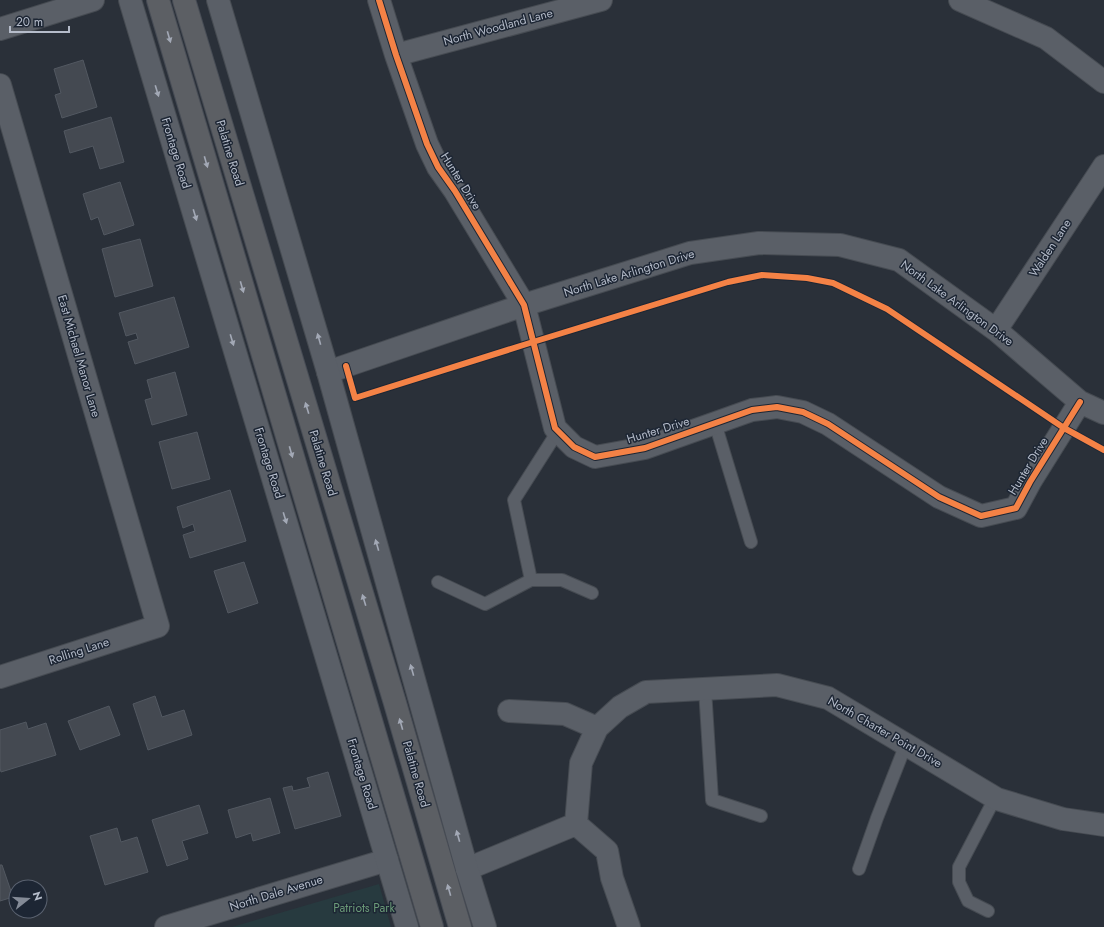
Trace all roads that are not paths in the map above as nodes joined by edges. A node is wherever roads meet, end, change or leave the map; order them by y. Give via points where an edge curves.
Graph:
1 (93, 0) edge
2 (130, 0) edge
3 (158, 0) edge
4 (184, 0) edge
5 (218, 0) edge
6 (379, 0) edge
7 (601, 0) edge
8 (960, 0) edge
9 (0, 28) edge
10 (396, 55) junction
11 (1104, 82) edge
12 (0, 85) edge
13 (1104, 166) edge
14 (524, 305) junction
15 (996, 330) junction
16 (328, 372) junction
17 (1080, 402) junction
18 (1104, 413) edge
19 (715, 423) junction
20 (558, 431) junction
21 (751, 542) dead end
22 (531, 580) junction
23 (438, 582) dead end
24 (592, 593) dead end
25 (158, 626) joint
26 (0, 677) edge
27 (705, 689) junction
28 (367, 710) junction
29 (509, 711) dead end
30 (597, 728) junction
31 (906, 744) junction
32 (995, 798) junction
33 (761, 816) dead end
34 (576, 824) junction
35 (1104, 825) edge
36 (387, 860) junction
37 (467, 869) junction
38 (859, 869) dead end
39 (988, 911) dead end
40 (166, 927) edge
41 (407, 927) edge
42 (420, 927) edge
43 (432, 927) edge
44 (460, 927) edge
45 (485, 927) edge
46 (629, 927) edge

1 - 9 street
2 -> 36 street, Frontage Road
3 -> 28 highway
44 -> 4 highway, Palatine Road
16 -> 5 street
6 - 10 street, Hunter Drive
7 - 10 street, North Woodland Lane
8 - 11 street via 1046,38
10 - 14 street, Hunter Drive via 427,144 438,167
12 - 25 street, East Michael Manor Lane
13 - 15 street, Walden Lane
14 - 15 street, North Lake Arlington Drive via 690,253 759,242 840,245 899,260
14 - 16 street, North Lake Arlington Drive
14 - 20 street, Hunter Drive via 555,428
15 - 17 street, North Lake Arlington Drive
37 -> 16 street
17 - 18 street, North Lake Arlington Drive
17 - 19 street, Hunter Drive via 1016,508 981,516 939,498 828,424 803,412 776,407 752,410
19 - 20 street, Hunter Drive via 645,448 595,457 574,447
19 - 21 lane
20 - 22 lane via 514,500
22 - 23 lane via 485,604
22 - 24 lane via 562,580
25 - 26 street, Rolling Lane
27 - 30 street, North Charter Point Drive via 646,692 620,707
27 - 31 street, North Charter Point Drive via 777,685 828,698
27 - 33 lane via 712,800
28 - 42 highway
28 - 43 highway
29 - 30 street via 565,714
30 - 34 street, North Charter Point Drive via 581,763
31 - 32 street, North Charter Point Drive
31 - 38 lane
32 - 35 street, North Charter Point Drive via 1063,820
32 - 39 lane via 959,867 959,882 968,901
34 - 37 street
34 - 46 street via 607,851 612,878
36 - 40 street, North Dale Avenue
36 - 41 street, Frontage Road
37 - 45 street

